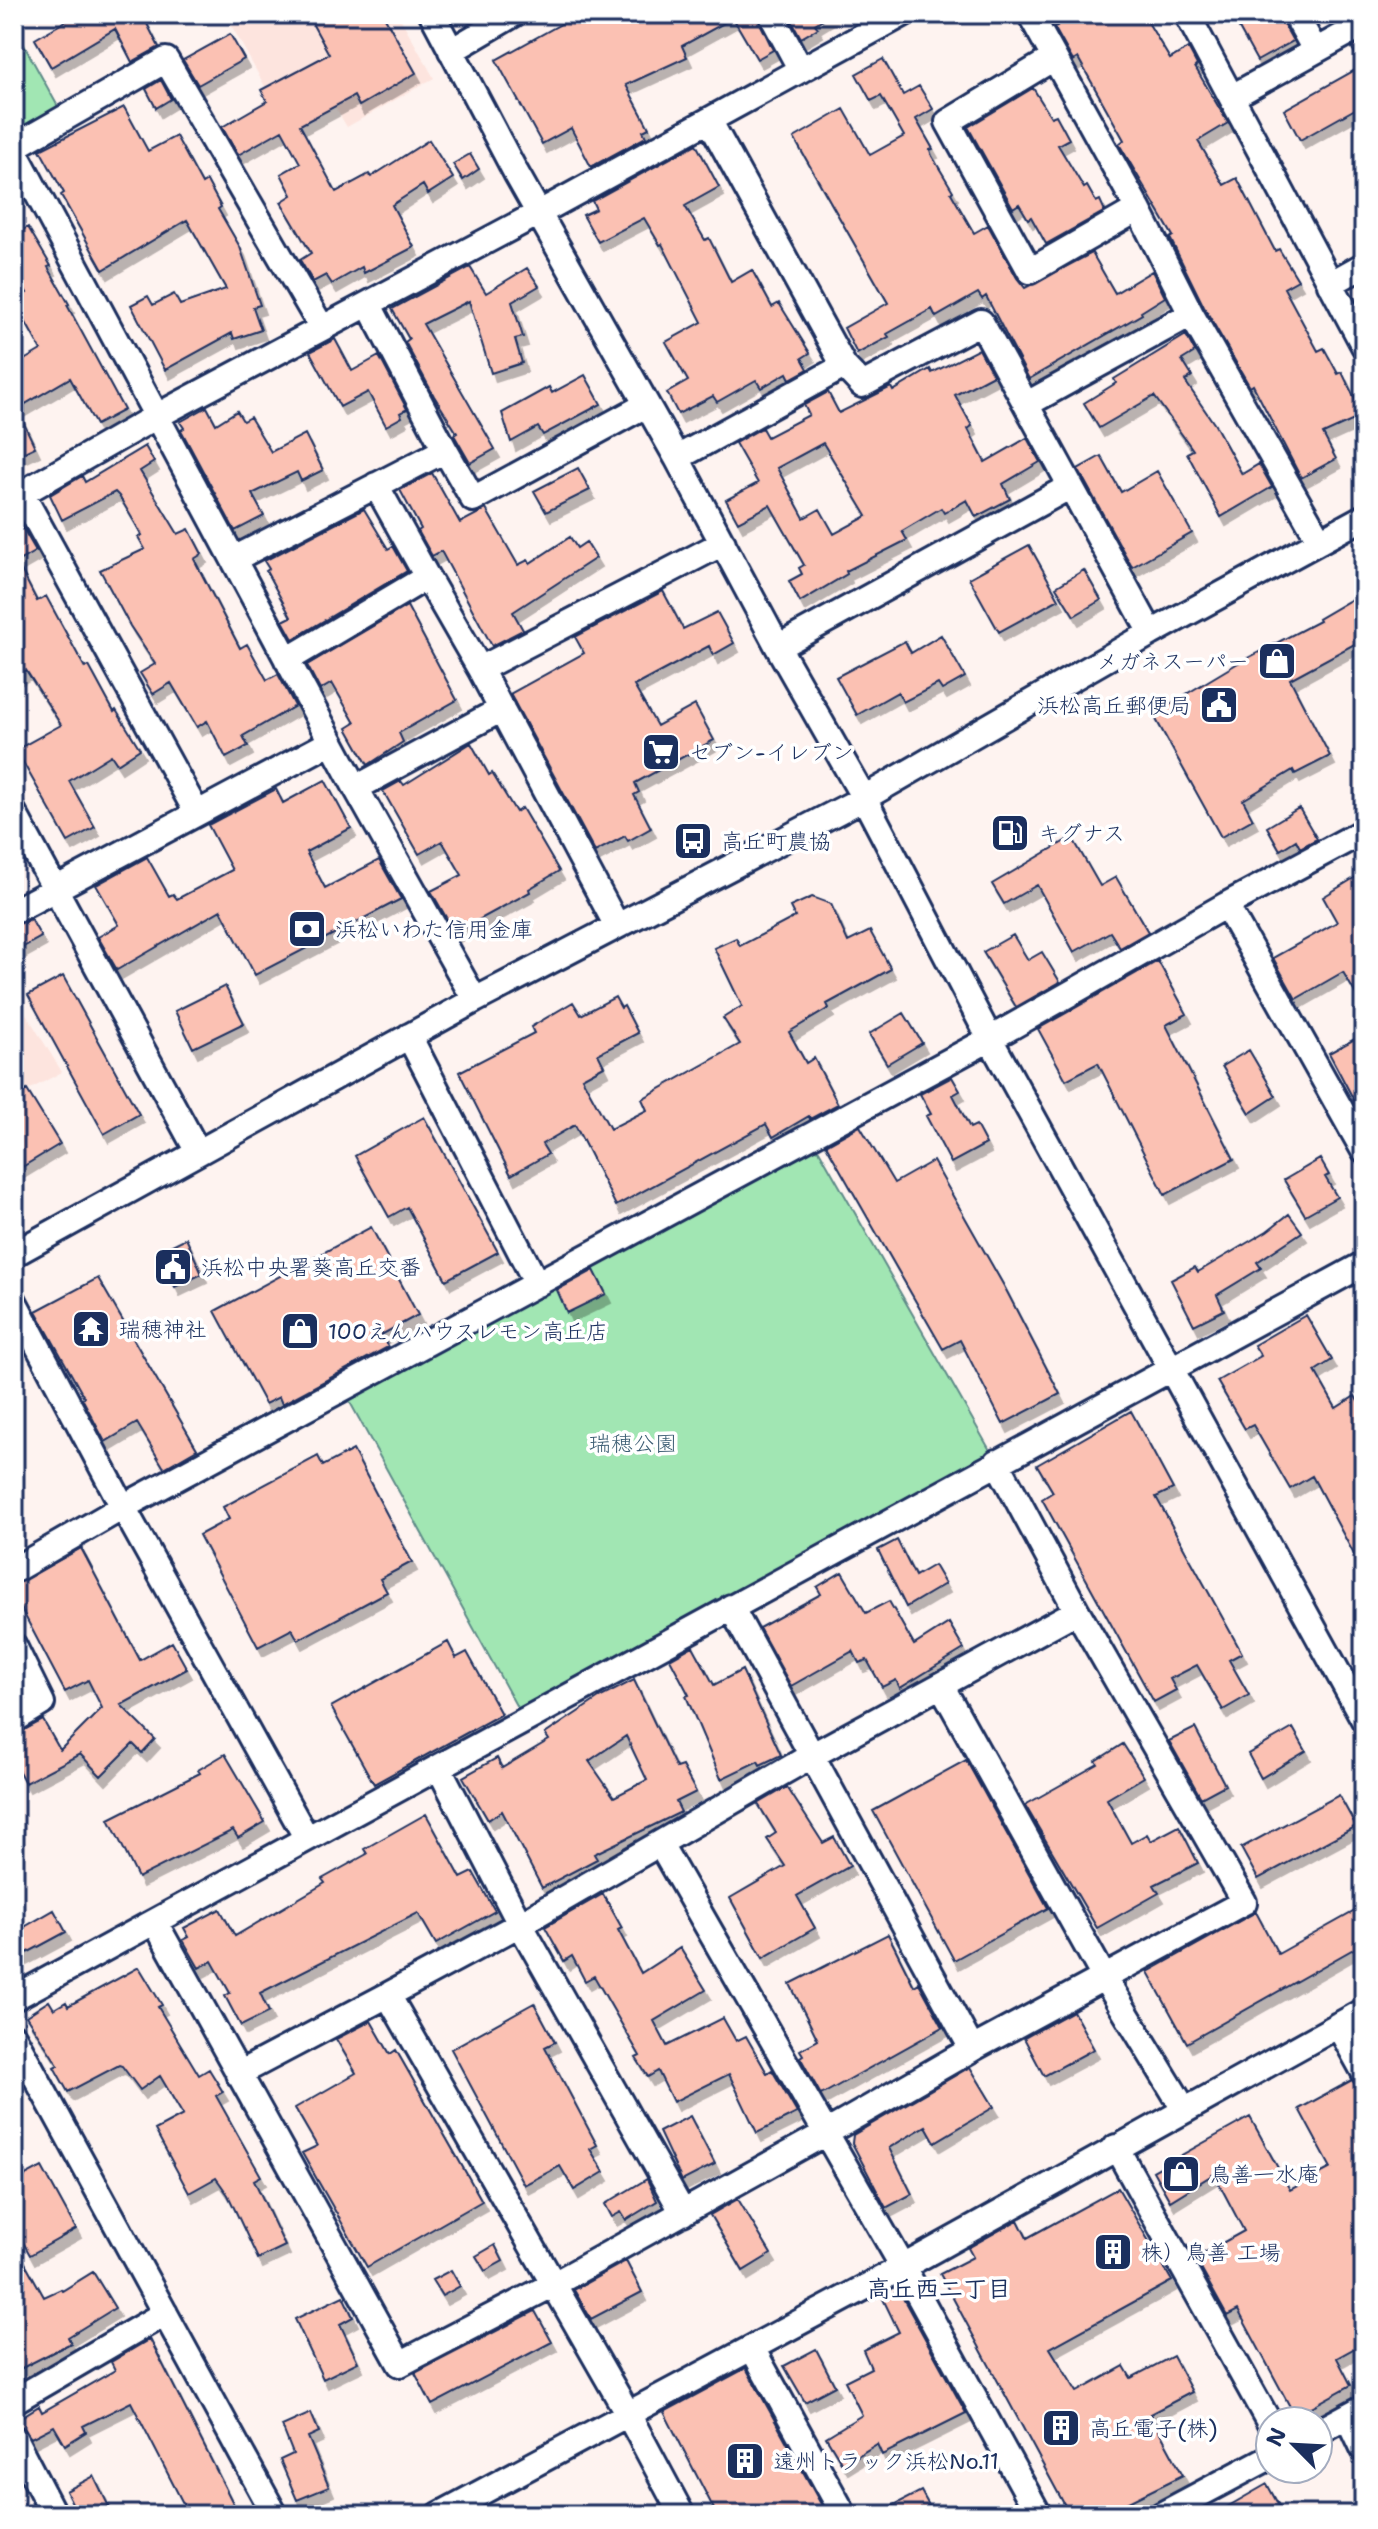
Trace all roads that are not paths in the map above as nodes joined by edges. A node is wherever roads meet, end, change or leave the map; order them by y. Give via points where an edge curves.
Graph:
1 (432, 14) edge
2 (514, 14) edge
3 (771, 14) edge
4 (903, 14) edge
5 (1030, 14) edge
6 (1187, 14) edge
7 (1295, 14) edge
8 (1364, 24) edge
9 (1315, 50) junction
10 (451, 51) junction
11 (1054, 58) junction
12 (801, 70) junction
13 (1232, 97) junction
14 (709, 120) junction
15 (14, 148) edge
16 (1138, 209) junction
17 (539, 213) junction
18 (1364, 265) edge
19 (1330, 284) junction
20 (369, 305) junction
21 (1191, 314) junction
22 (322, 328) junction
23 (1364, 346) edge
24 (844, 366) junction
25 (1027, 404) junction
26 (646, 405) junction
27 (157, 416) junction
28 (445, 450) junction
29 (677, 458) junction
30 (376, 485) junction
31 (1069, 487) junction
32 (18, 496) edge
33 (1364, 517) edge
34 (1320, 541) junction
35 (723, 543) junction
36 (234, 559) junction
37 (427, 577) junction
38 (1151, 633) junction
39 (778, 647) junction
40 (287, 660) junction
41 (480, 669) junction
42 (502, 709) junction
43 (331, 742) junction
44 (356, 788) junction
45 (864, 798) junction
46 (14, 813) edge
47 (197, 813) junction
48 (1364, 831) edge
49 (54, 890) junction
50 (1226, 905) junction
51 (14, 911) edge
52 (617, 926) junction
53 (475, 1000) junction
54 (409, 1036) junction
55 (990, 1039) junction
56 (1364, 1151) edge
57 (198, 1152) junction
58 (14, 1254) edge
59 (1364, 1264) edge
60 (537, 1284) junction
61 (14, 1301) edge
62 (1173, 1367) junction
63 (997, 1462) junction
64 (123, 1507) junction
65 (14, 1570) edge
66 (731, 1607) junction
67 (1077, 1611) junction
68 (14, 1646) edge
69 (941, 1685) junction
70 (14, 1720) edge
71 (1364, 1720) edge
72 (811, 1756) junction
73 (439, 1768) junction
74 (306, 1837) junction
75 (660, 1844) junction
76 (155, 1922) junction
77 (520, 1924) junction
78 (1105, 1979) junction
79 (388, 1995) junction
80 (14, 1998) edge
81 (1364, 2011) edge
82 (1338, 2025) junction
83 (14, 2037) edge
84 (972, 2049) junction
85 (1364, 2072) edge
86 (238, 2074) junction
87 (1184, 2109) junction
88 (826, 2133) junction
89 (1116, 2147) junction
90 (683, 2213) junction
91 (903, 2267) junction
92 (554, 2284) junction
93 (165, 2313) junction
94 (752, 2348) junction
95 (14, 2401) edge
96 (1259, 2405) edge
97 (1356, 2411) edge
98 (628, 2414) junction
99 (1334, 2423) edge
100 (14, 2438) edge
101 (1364, 2450) edge
102 (1254, 2466) edge
103 (54, 2515) edge
104 (275, 2515) edge
105 (439, 2515) edge
106 (682, 2515) edge
107 (844, 2515) edge
108 (1039, 2515) edge
109 (1161, 2515) edge

1 - 10 street
2 - 10 street
3 - 12 street
4 - 12 street
5 - 11 street
6 - 13 street
7 - 9 street
8 - 9 street
9 - 13 street
10 - 17 street
11 - 16 street
11 - 16 street via 948,122 1022,258 1030,271
12 - 14 street
13 - 19 street
14 - 17 street
14 - 24 street
15 - 22 street via 166,60
15 - 27 street
16 - 21 street
17 - 20 street
17 - 26 street
18 - 19 street
19 - 23 street
20 - 22 street
20 - 28 street
21 - 25 street
21 - 34 street
22 - 27 street
24 - 25 street via 862,385 981,322
24 - 29 street
25 - 31 street
26 - 28 street via 473,499
26 - 29 street
27 - 32 street
27 - 36 street
28 - 30 street
29 - 35 street
30 - 36 street
30 - 37 street
31 - 38 street
31 - 39 street
32 - 47 street
33 - 34 street
34 - 38 street
35 - 39 street
35 - 41 street
36 - 40 street
37 - 40 street
37 - 41 street
38 - 45 street
39 - 45 street
40 - 43 street
41 - 42 street
42 - 44 street
42 - 52 street
43 - 44 street
43 - 47 street
44 - 53 street
45 - 52 street
45 - 55 street
46 - 49 street
47 - 49 street
48 - 50 street
49 - 51 street
49 - 57 street
50 - 55 street
50 - 56 street
52 - 53 street
53 - 54 street
54 - 57 street
54 - 60 street
55 - 60 street
55 - 62 street
57 - 58 street
59 - 62 street
60 - 64 street
61 - 64 street
62 - 63 street
62 - 71 street
63 - 66 street
63 - 67 street
64 - 65 street
64 - 74 street
66 - 72 street
66 - 73 street
67 - 69 street
67 - 78 street via 1244,1902
68 - 70 street via 42,1703
69 - 72 street
69 - 78 street
72 - 75 street
72 - 84 street
73 - 74 street
73 - 77 street
74 - 76 street
75 - 77 street
75 - 88 street
76 - 80 street
76 - 86 street
77 - 79 street
77 - 90 street
78 - 84 street
78 - 87 street
79 - 86 street
79 - 92 street
81 - 82 street
82 - 85 street
82 - 87 street
83 - 93 street
84 - 88 street
86 - 92 street via 400,2364
87 - 89 street
88 - 90 street
88 - 91 street
89 - 91 street
89 - 96 street
90 - 92 street
91 - 94 street
91 - 108 street
92 - 98 street
93 - 95 street
93 - 104 street
94 - 98 street
94 - 107 street
97 - 99 street
97 - 101 street
98 - 105 street
98 - 106 street
100 - 103 street
102 - 109 street

